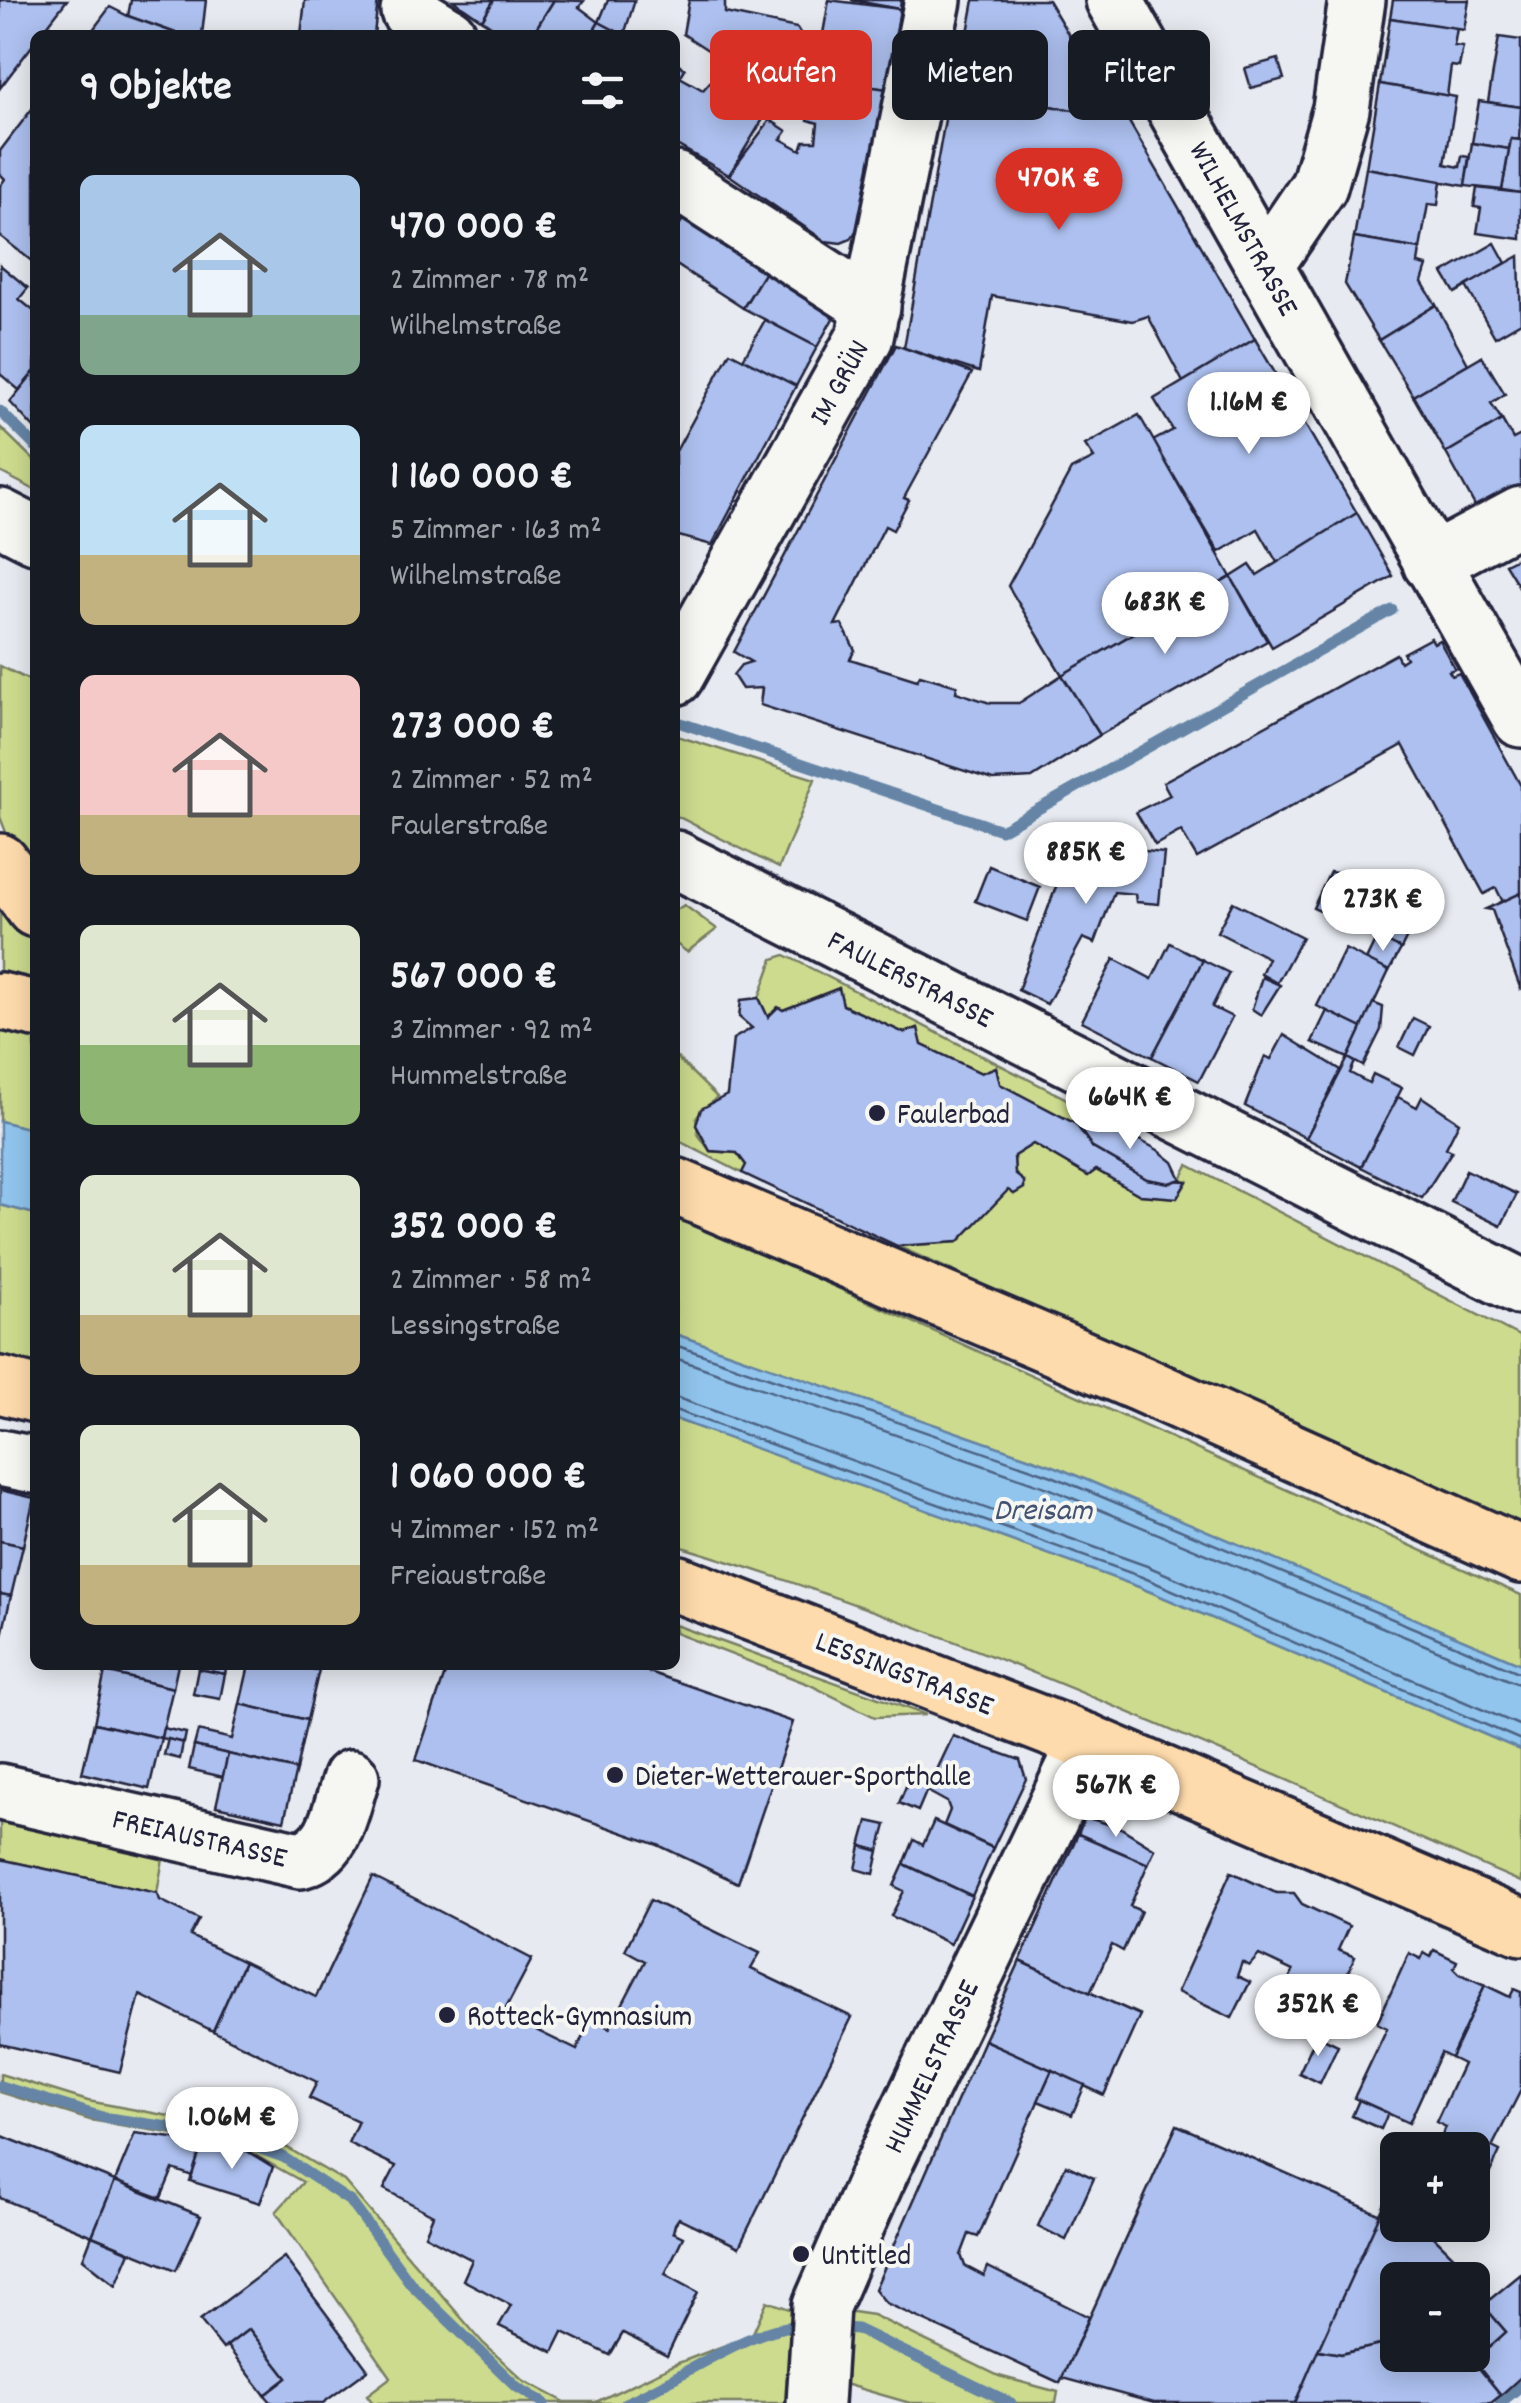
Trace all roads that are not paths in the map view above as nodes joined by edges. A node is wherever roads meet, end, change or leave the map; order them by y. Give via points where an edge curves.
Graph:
1 (933, 0) edge
2 (1114, 0) edge
3 (1357, 0) edge
4 (680, 183) edge
5 (1266, 264) junction
6 (872, 307) junction
7 (1521, 515) edge
8 (0, 517) edge
9 (30, 532) edge
10 (1432, 563) junction
11 (680, 667) edge
12 (1521, 719) edge
13 (0, 862) edge
14 (680, 862) edge
15 (30, 902) edge
16 (0, 1002) edge
17 (30, 1008) edge
18 (680, 1188) edge
19 (1521, 1287) edge
20 (0, 1385) edge
21 (30, 1393) edge
22 (0, 1458) edge
23 (30, 1464) edge
24 (1521, 1555) edge
25 (680, 1585) edge
26 (1086, 1742) junction
27 (351, 1778) dead end
28 (0, 1792) edge
29 (1521, 1927) edge
30 (815, 2403) edge

1 - 6 street, IM GRÜN
2 - 5 street, WILHELMSTRASSE
3 - 5 street via 1319,186
4 - 6 street
5 - 10 street, WILHELMSTRASSE
6 - 11 street, IM GRÜN via 865,337
7 - 10 street
8 - 9 street
10 - 12 street, WILHELMSTRASSE
13 - 15 main road
14 - 19 street, FAULERSTRASSE
16 - 17 main road
18 - 24 main road
20 - 21 main road
22 - 23 street
25 - 26 main road, LESSINGSTRASSE
26 - 29 main road, LESSINGSTRASSE
26 - 30 street, HUMMELSTRASSE via 876,2180 820,2328
27 - 28 street, FREIAUSTRASSE via 330,1841 300,1860

